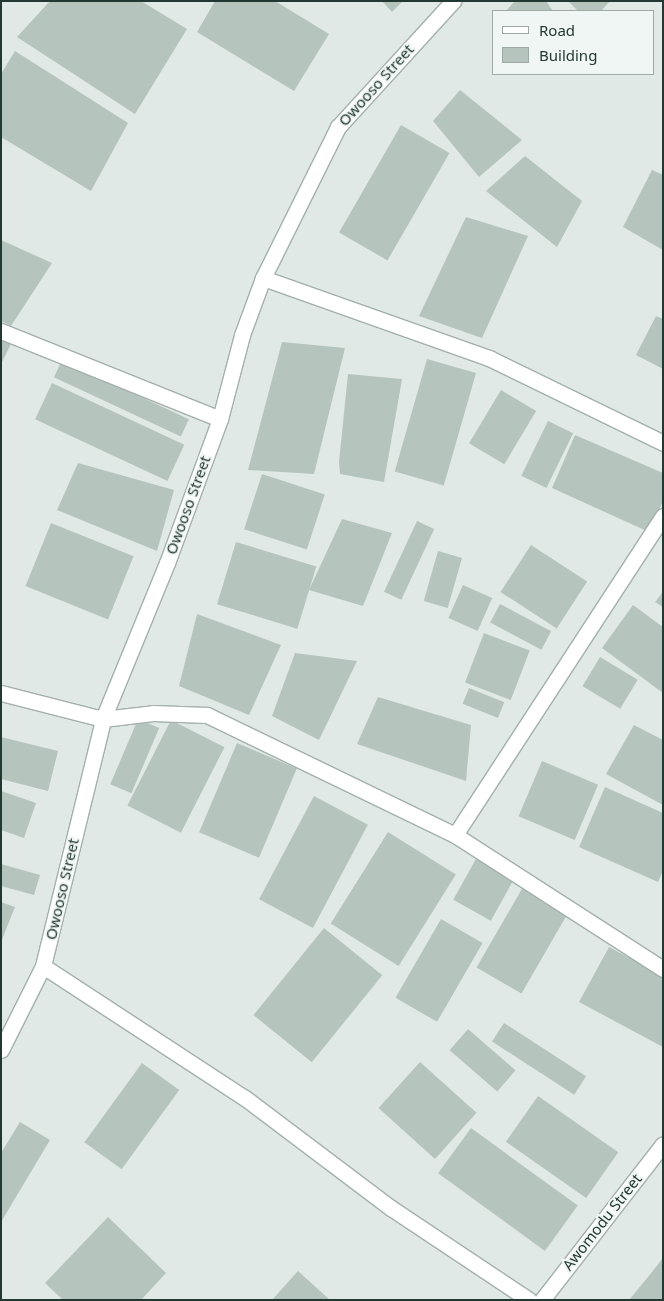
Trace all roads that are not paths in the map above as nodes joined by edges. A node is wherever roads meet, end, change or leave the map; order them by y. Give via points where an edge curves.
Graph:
1 (453, 1) edge
2 (263, 278) junction
3 (1, 331) edge
4 (220, 419) junction
5 (663, 443) edge
6 (663, 516) edge
7 (1, 693) edge
8 (102, 719) junction
9 (456, 835) junction
10 (44, 966) junction
11 (663, 969) edge
12 (1, 1050) edge
13 (663, 1144) edge
14 (529, 1300) edge
15 (542, 1300) edge

1 - 2 street, Owooso Street via 338,127
2 - 4 street, Owooso Street via 242,335
2 - 5 street via 489,358
3 - 4 street
4 - 8 street, Owooso Street via 167,562
6 - 9 street
7 - 8 street
8 - 9 street via 153,713 207,715
8 - 10 street, Owooso Street
9 - 11 street
10 - 12 street, Owooso Street
10 - 14 street via 245,1098 390,1208
13 - 15 street, Awomodu Street

